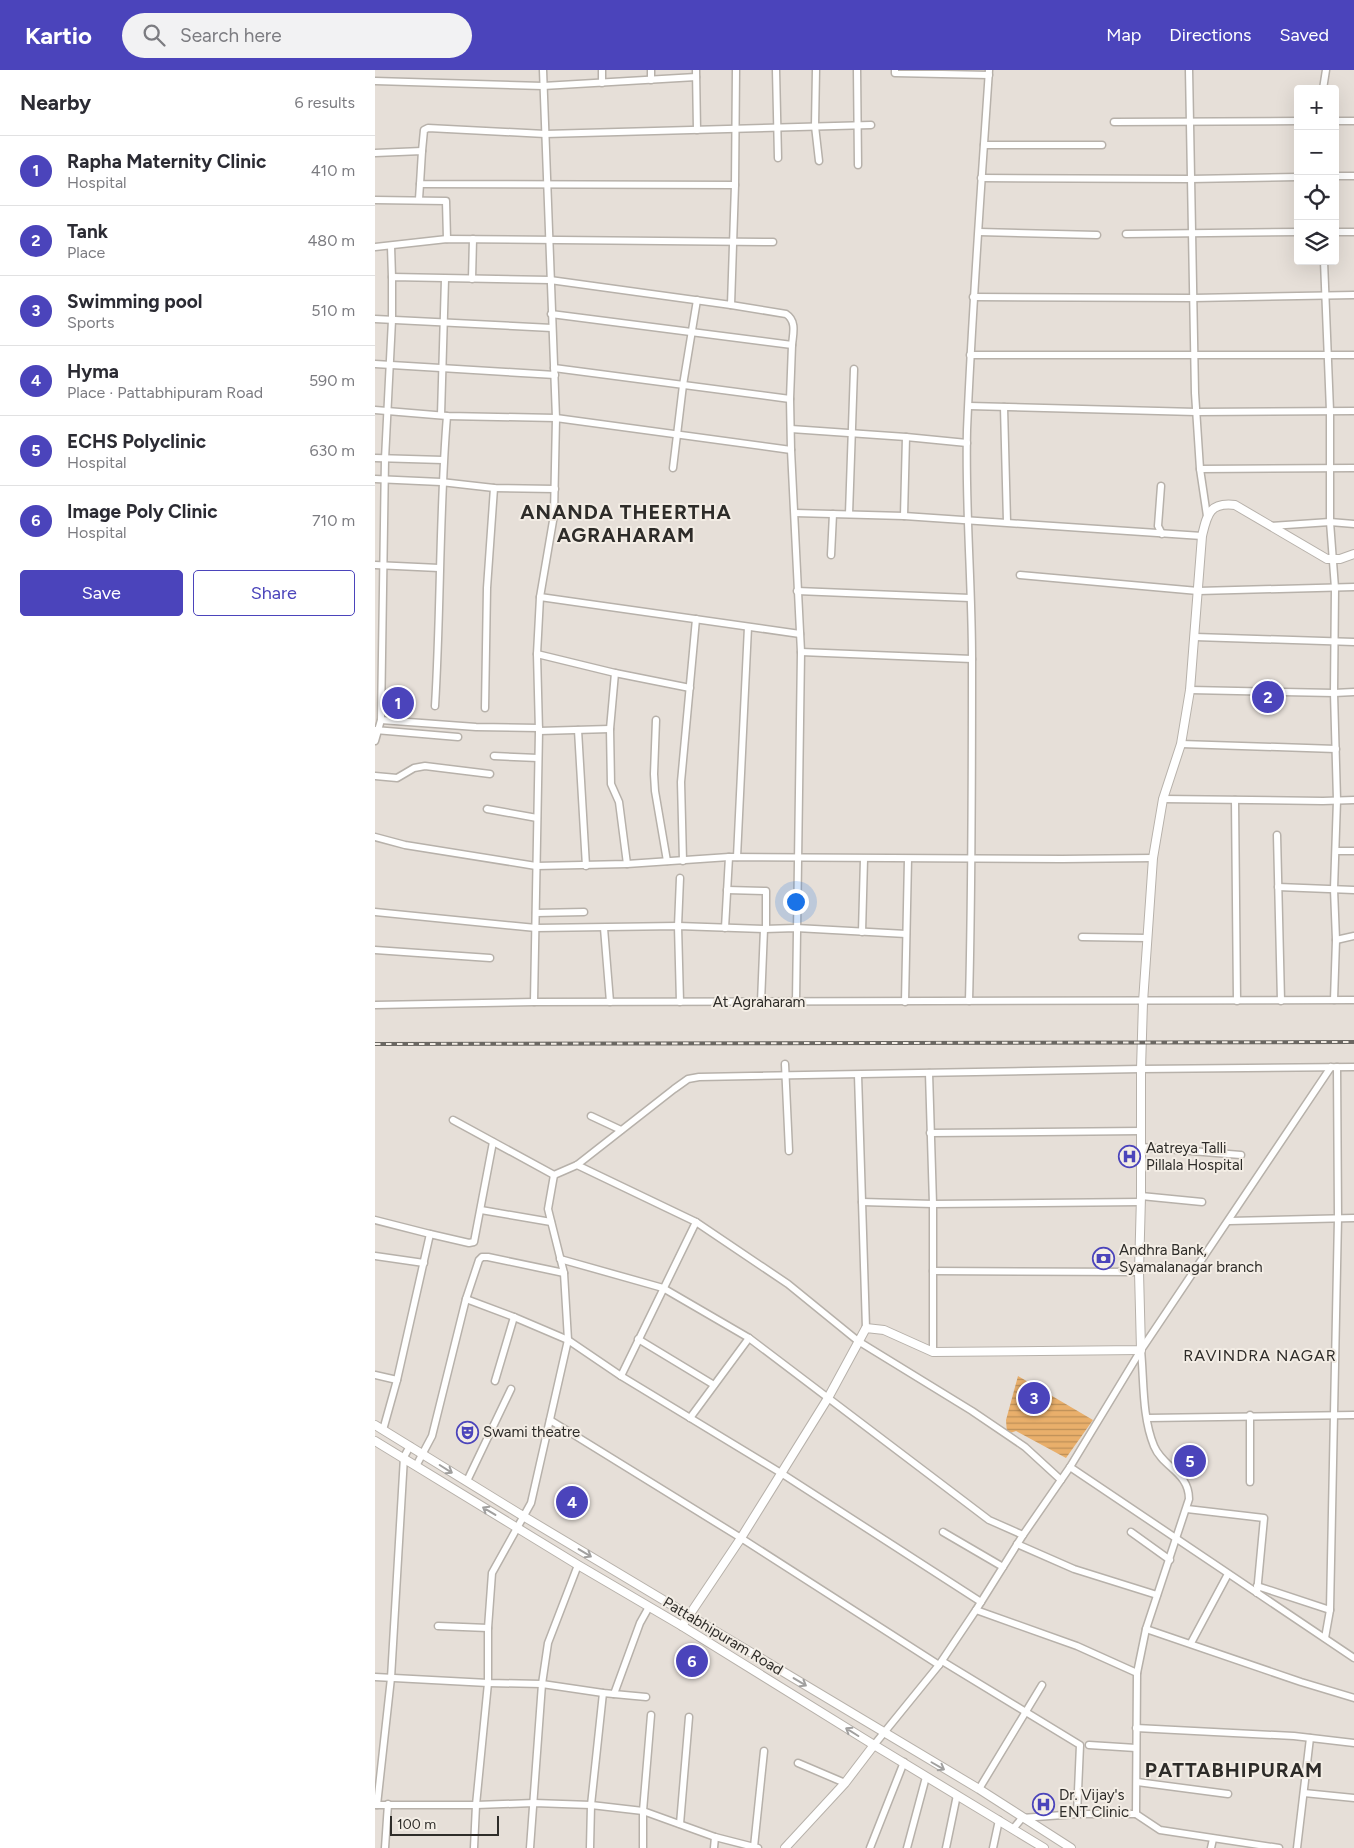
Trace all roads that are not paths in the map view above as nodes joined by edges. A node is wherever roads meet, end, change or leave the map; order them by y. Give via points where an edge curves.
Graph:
1 (543, 70) edge
2 (602, 70) edge
3 (651, 70) edge
4 (736, 70) edge
5 (776, 70) edge
6 (816, 70) edge
7 (857, 70) edge
8 (895, 70) edge
9 (1189, 70) edge
10 (1326, 70) edge
11 (940, 72) edge
12 (989, 72) edge
13 (696, 74) edge
14 (651, 80) junction
15 (375, 82) edge
16 (602, 83) junction
17 (1324, 85) edge
18 (543, 86) junction
19 (1189, 121) junction
20 (1294, 121) edge
21 (1339, 121) edge
22 (1354, 121) edge
23 (1114, 122) dead end
24 (871, 125) dead end
25 (815, 126) junction
26 (856, 126) junction
27 (779, 127) junction
28 (735, 129) junction
29 (697, 130) junction
30 (545, 134) junction
31 (984, 145) junction
32 (1102, 145) dead end
33 (422, 151) junction
34 (375, 154) edge
35 (778, 158) dead end
36 (819, 161) dead end
37 (858, 165) dead end
38 (1339, 176) edge
39 (1354, 176) edge
40 (1294, 177) edge
41 (981, 178) junction
42 (1190, 179) junction
43 (419, 184) junction
44 (547, 185) junction
45 (735, 185) junction
46 (419, 199) junction
47 (375, 200) edge
48 (979, 232) junction
49 (1294, 232) edge
50 (1339, 232) edge
51 (1354, 232) edge
52 (1192, 233) junction
53 (1126, 234) dead end
54 (1097, 235) dead end
55 (447, 238) junction
56 (473, 239) junction
57 (549, 240) junction
58 (733, 242) junction
59 (773, 242) dead end
60 (391, 246) junction
61 (375, 247) edge
62 (1324, 265) edge
63 (392, 277) junction
64 (445, 279) junction
65 (472, 279) junction
66 (550, 280) junction
67 (1325, 294) junction
68 (1354, 294) edge
69 (973, 297) junction
70 (1193, 298) junction
71 (697, 300) junction
72 (731, 302) junction
73 (551, 314) junction
74 (375, 319) edge
75 (392, 320) junction
76 (444, 323) junction
77 (552, 328) junction
78 (692, 333) junction
79 (792, 346) junction
80 (970, 355) junction
81 (1327, 355) junction
82 (1354, 355) edge
83 (1194, 356) junction
84 (375, 364) edge
85 (389, 365) junction
86 (443, 368) junction
87 (854, 369) dead end
88 (554, 371) junction
89 (683, 385) junction
90 (790, 399) junction
91 (969, 406) junction
92 (1004, 407) junction
93 (375, 410) edge
94 (387, 411) junction
95 (1354, 411) edge
96 (1196, 412) junction
97 (1330, 412) junction
98 (444, 416) junction
99 (556, 418) junction
100 (791, 429) junction
101 (852, 433) junction
102 (676, 434) junction
103 (906, 436) junction
104 (967, 443) junction
105 (791, 450) junction
106 (375, 458) edge
107 (385, 459) junction
108 (443, 460) junction
109 (1329, 467) junction
110 (673, 468) dead end
111 (1354, 468) edge
112 (1200, 469) junction
113 (375, 479) edge
114 (385, 479) junction
115 (441, 482) junction
116 (1161, 486) dead end
117 (494, 488) junction
118 (555, 489) junction
119 (795, 513) junction
120 (833, 514) junction
121 (849, 514) junction
122 (904, 516) junction
123 (1207, 516) junction
124 (967, 520) junction
125 (1007, 522) junction
126 (1330, 522) junction
127 (1354, 524) edge
128 (1271, 526) junction
129 (1161, 534) junction
130 (1202, 536) junction
131 (1354, 554) edge
132 (831, 555) dead end
133 (1334, 559) junction
134 (375, 565) edge
135 (383, 566) junction
136 (439, 568) junction
137 (1020, 576) dead end
138 (1354, 587) edge
139 (1335, 588) junction
140 (797, 591) junction
141 (1198, 591) junction
142 (540, 597) junction
143 (970, 598) junction
144 (696, 619) junction
145 (749, 627) junction
146 (800, 634) junction
147 (1195, 637) junction
148 (1335, 642) junction
149 (1354, 642) edge
150 (801, 652) junction
151 (537, 654) junction
152 (972, 659) junction
153 (615, 673) junction
154 (690, 688) junction
155 (1189, 690) junction
156 (1354, 692) edge
157 (1334, 693) junction
158 (435, 706) dead end
159 (485, 708) dead end
160 (381, 720) junction
161 (656, 720) dead end
162 (611, 729) junction
163 (376, 730) edge
164 (539, 730) junction
165 (579, 730) junction
166 (458, 737) dead end
167 (375, 741) edge
168 (1181, 744) junction
169 (1336, 749) junction
170 (494, 756) dead end
171 (539, 758) junction
172 (490, 774) dead end
173 (375, 776) edge
174 (1163, 799) junction
175 (1235, 800) junction
176 (1337, 800) junction
177 (1354, 800) edge
178 (487, 809) dead end
179 (537, 818) junction
180 (1277, 835) dead end
181 (375, 836) edge
182 (1354, 851) edge
183 (1335, 852) junction
184 (729, 857) junction
185 (737, 857) junction
186 (797, 857) junction
187 (1153, 858) junction
188 (864, 859) junction
189 (908, 859) junction
190 (973, 859) junction
191 (667, 861) junction
192 (683, 861) junction
193 (627, 864) junction
194 (536, 866) junction
195 (585, 866) junction
196 (680, 878) dead end
197 (1278, 887) junction
198 (1334, 889) junction
199 (727, 890) junction
200 (1354, 890) edge
201 (375, 912) edge
202 (584, 912) dead end
203 (536, 913) junction
204 (678, 926) junction
205 (536, 928) junction
206 (604, 928) junction
207 (725, 928) junction
208 (796, 928) junction
209 (765, 929) junction
210 (862, 932) junction
211 (906, 934) junction
212 (1354, 936) edge
213 (1082, 937) dead end
214 (1147, 938) junction
215 (1336, 940) junction
216 (375, 950) edge
217 (490, 958) dead end
218 (1334, 1000) junction
219 (1354, 1000) edge
220 (969, 1001) junction
221 (1237, 1001) junction
222 (1281, 1001) junction
223 (534, 1002) junction
224 (610, 1002) junction
225 (680, 1002) junction
226 (761, 1002) junction
227 (796, 1002) junction
228 (905, 1002) junction
229 (1143, 1002) junction
230 (375, 1005) edge
231 (785, 1064) dead end
232 (1334, 1067) junction
233 (1354, 1067) edge
234 (1141, 1069) junction
235 (929, 1073) junction
236 (858, 1075) junction
237 (785, 1076) junction
238 (591, 1116) dead end
239 (453, 1120) dead end
240 (621, 1130) junction
241 (1141, 1131) junction
242 (930, 1133) junction
243 (493, 1142) junction
244 (1141, 1147) junction
245 (789, 1151) dead end
246 (1241, 1155) dead end
247 (577, 1165) junction
248 (554, 1175) junction
249 (1141, 1199) junction
250 (862, 1202) junction
251 (1202, 1202) dead end
252 (933, 1204) junction
253 (481, 1210) junction
254 (1338, 1218) junction
255 (1354, 1218) edge
256 (375, 1220) edge
257 (1229, 1221) junction
258 (551, 1222) junction
259 (696, 1222) junction
260 (430, 1234) junction
261 (375, 1256) edge
262 (560, 1259) junction
263 (424, 1263) junction
264 (933, 1272) junction
265 (1139, 1272) junction
266 (564, 1273) junction
267 (663, 1288) junction
268 (466, 1300) junction
269 (514, 1317) junction
270 (866, 1328) junction
271 (749, 1338) junction
272 (638, 1339) junction
273 (568, 1340) junction
274 (858, 1341) junction
275 (1141, 1350) junction
276 (933, 1352) junction
277 (375, 1375) edge
278 (621, 1376) junction
279 (397, 1380) junction
280 (495, 1381) dead end
281 (714, 1385) junction
282 (511, 1389) dead end
283 (828, 1398) junction
284 (1250, 1415) junction
285 (1334, 1415) junction
286 (1354, 1415) edge
287 (690, 1418) junction
288 (1147, 1418) junction
289 (550, 1420) junction
290 (375, 1425) edge
291 (383, 1430) junction
292 (375, 1441) edge
293 (410, 1446) junction
294 (423, 1454) junction
295 (403, 1457) junction
296 (416, 1466) junction
297 (1070, 1467) junction
298 (781, 1473) junction
299 (1061, 1480) junction
300 (467, 1482) junction
301 (1250, 1482) dead end
302 (1187, 1509) junction
303 (523, 1516) junction
304 (516, 1527) junction
305 (943, 1532) dead end
306 (1131, 1532) dead end
307 (1023, 1535) junction
308 (741, 1538) junction
309 (1177, 1539) junction
310 (1017, 1544) junction
311 (1170, 1560) junction
312 (578, 1565) junction
313 (1003, 1567) junction
314 (1228, 1574) junction
315 (1257, 1590) junction
316 (1157, 1595) junction
317 (981, 1602) junction
318 (649, 1607) junction
319 (976, 1610) junction
320 (1330, 1610) junction
321 (689, 1616) junction
322 (438, 1626) dead end
323 (682, 1626) junction
324 (488, 1628) junction
325 (1146, 1629) junction
326 (1325, 1638) junction
327 (1191, 1643) junction
328 (1354, 1658) edge
329 (940, 1663) junction
330 (1137, 1673) junction
331 (375, 1677) edge
332 (391, 1678) junction
333 (488, 1683) junction
334 (542, 1684) junction
335 (1042, 1685) dead end
336 (603, 1693) junction
337 (614, 1694) junction
338 (646, 1697) dead end
339 (1354, 1698) edge
340 (1026, 1712) junction
341 (651, 1715) dead end
342 (689, 1717) dead end
343 (1136, 1728) junction
344 (883, 1733) junction
345 (1309, 1738) junction
346 (1354, 1743) edge
347 (874, 1745) junction
348 (1089, 1745) dead end
349 (375, 1746) edge
350 (383, 1746) junction
351 (1136, 1748) junction
352 (764, 1751) dead end
353 (904, 1762) junction
354 (798, 1763) dead end
355 (926, 1777) junction
356 (1137, 1782) junction
357 (845, 1783) junction
358 (979, 1789) junction
359 (1304, 1793) junction
360 (1228, 1794) dead end
361 (957, 1795) junction
362 (1354, 1798) edge
363 (534, 1803) junction
364 (388, 1804) junction
365 (376, 1805) edge
366 (476, 1805) junction
367 (591, 1805) junction
368 (643, 1811) junction
369 (1077, 1814) junction
370 (1136, 1814) junction
371 (1022, 1818) junction
372 (999, 1820) junction
373 (681, 1824) junction
374 (1013, 1829) junction
375 (715, 1838) junction
376 (1213, 1839) junction
377 (1236, 1845) edge
378 (756, 1847) edge
379 (1264, 1847) edge
380 (385, 1848) edge
381 (474, 1848) edge
382 (530, 1848) edge
383 (590, 1848) edge
384 (643, 1848) edge
385 (714, 1848) edge
386 (785, 1848) edge
387 (871, 1848) edge
388 (907, 1848) edge
389 (947, 1848) edge
390 (993, 1848) edge
391 (1044, 1848) edge
392 (1071, 1848) edge
393 (1211, 1848) edge
394 (1279, 1848) edge
395 (1297, 1848) edge

1 - 18 street
2 - 16 street
3 - 14 street
4 - 28 street
5 - 27 street
6 - 25 street
7 - 26 street
8 - 11 street via 895,73
9 - 19 street
10 - 17 street
11 - 12 street
12 - 31 street
13 - 14 street
13 - 29 street
14 - 16 street
15 - 18 street
16 - 18 street
18 - 30 street
19 - 20 street
19 - 23 street
19 - 42 street
21 - 22 street
24 - 26 street
25 - 26 street
25 - 27 street
25 - 36 street
26 - 37 street
27 - 28 street
27 - 35 street
28 - 29 street
28 - 45 street
29 - 30 street
30 - 33 street via 428,128 423,130
30 - 44 street
31 - 32 street
31 - 41 street
33 - 34 street
33 - 43 street
38 - 39 street
40 - 42 street
41 - 42 street
41 - 48 street
42 - 52 street
43 - 44 street
43 - 46 street
44 - 45 street
44 - 57 street
45 - 58 street
46 - 47 street
46 - 55 street via 446,200
48 - 54 street
48 - 69 street
49 - 52 street
50 - 51 street
52 - 53 street
52 - 70 street
55 - 56 street
55 - 60 street
56 - 57 street
56 - 65 street
57 - 58 street
57 - 66 street
58 - 59 street
58 - 72 street
60 - 61 street
60 - 63 street
62 - 67 street
63 - 64 street
63 - 75 street
64 - 65 street
64 - 76 street
65 - 66 street
66 - 71 street
66 - 73 street
67 - 68 street
67 - 70 street
67 - 81 street
69 - 70 street
69 - 80 street
70 - 83 street
71 - 72 street
71 - 78 street
72 - 79 street via 786,314 793,322
73 - 77 street
73 - 78 street
74 - 75 street
75 - 76 street
75 - 85 street
76 - 77 street
76 - 86 street
77 - 88 street
78 - 79 street
78 - 89 street
79 - 90 street
80 - 83 street
80 - 91 street
81 - 82 street
81 - 83 street
81 - 97 street
83 - 96 street
84 - 85 street
85 - 86 street
85 - 94 street
86 - 88 street
86 - 98 street
87 - 101 street
88 - 89 street
88 - 99 street
89 - 90 street
89 - 102 street
90 - 100 street
91 - 92 street
91 - 104 street
92 - 96 street
92 - 125 street
93 - 94 street
94 - 98 street
94 - 107 street
95 - 97 street
96 - 97 street
96 - 112 street
97 - 109 street
98 - 99 street
98 - 108 street
99 - 102 street
99 - 118 street
100 - 101 street
100 - 105 street
101 - 103 street
101 - 121 street
102 - 105 street
102 - 110 street
103 - 104 street
103 - 122 street
104 - 124 street
105 - 119 street
106 - 107 street
107 - 108 street
107 - 114 street
108 - 115 street
109 - 111 street
109 - 112 street
109 - 126 street
112 - 123 street
113 - 114 street
114 - 115 street
114 - 135 street
115 - 117 street
115 - 136 street
116 - 129 street via 1158,526
117 - 118 street
117 - 159 street via 487,588
118 - 142 street via 551,539
119 - 120 street
119 - 140 street
120 - 121 street
120 - 132 street
121 - 122 street
122 - 124 street
123 - 128 street via 1215,506 1229,504
123 - 130 street
124 - 125 street
124 - 143 street
125 - 129 street
126 - 127 street
126 - 128 street
126 - 133 street
128 - 133 street via 1327,559
129 - 130 street
130 - 141 street
131 - 133 street
133 - 139 street
134 - 135 street
135 - 136 street
135 - 160 street
136 - 158 street
137 - 141 street
138 - 139 street
139 - 141 street
139 - 148 street
140 - 143 street
140 - 146 street
141 - 147 street
142 - 144 street
142 - 151 street
143 - 152 street
144 - 145 street
144 - 154 street
145 - 146 street
145 - 185 street
146 - 150 street
147 - 148 street
147 - 155 street
148 - 149 street
148 - 157 street
150 - 152 street
150 - 186 street
151 - 153 street
151 - 164 street
152 - 190 street
153 - 154 street
153 - 162 street
154 - 192 street via 681,782
155 - 157 street
155 - 168 street
156 - 157 street
157 - 169 street
160 - 163 street
160 - 164 street
161 - 191 street via 655,791
162 - 165 street
162 - 193 street via 611,784 619,802
163 - 166 street
163 - 167 street
164 - 165 street
164 - 171 street
165 - 195 street
168 - 169 street
168 - 174 street
169 - 176 street
170 - 171 street
171 - 179 street
172 - 173 street via 425,766 397,778
174 - 175 street
174 - 187 street
175 - 176 street
175 - 221 street
176 - 177 street
176 - 183 street
178 - 179 street
179 - 194 street
180 - 197 street
181 - 194 street via 405,845
182 - 183 street
183 - 198 street
184 - 185 street
184 - 192 street
184 - 199 street
185 - 186 street
186 - 188 street
186 - 208 street
187 - 190 street
187 - 214 street
188 - 189 street
188 - 210 street
189 - 190 street
189 - 211 street
190 - 220 street
191 - 192 street
191 - 193 street
193 - 195 street
194 - 195 street
194 - 203 street
196 - 204 street
197 - 198 street
197 - 222 street
198 - 200 street
198 - 215 street
199 - 207 street
199 - 209 street via 766,891
201 - 205 street
202 - 203 street
203 - 205 street
204 - 206 street
204 - 207 street
204 - 225 street
205 - 206 street
205 - 223 street
206 - 224 street
207 - 209 street
208 - 209 street
208 - 210 street
208 - 227 street
209 - 226 street
210 - 211 street
211 - 228 street
212 - 215 street
213 - 214 street
214 - 229 street
215 - 218 street
216 - 217 street
218 - 219 street, At Agraharam
218 - 222 street, At Agraharam
220 - 228 street, At Agraharam
220 - 229 street, At Agraharam
221 - 222 street, At Agraharam
221 - 229 street, At Agraharam
223 - 224 street, At Agraharam
223 - 230 street, At Agraharam
224 - 225 street, At Agraharam
225 - 226 street, At Agraharam
226 - 227 street, At Agraharam
227 - 228 street, At Agraharam
229 - 234 street
231 - 237 street
232 - 233 street
232 - 234 street
232 - 254 street
232 - 257 street
234 - 235 street
234 - 241 street
235 - 236 street
235 - 242 street
236 - 237 street
236 - 250 street
237 - 240 street via 688,1079
237 - 245 street
238 - 240 street
239 - 243 street
240 - 247 street
241 - 242 street
241 - 244 street
242 - 252 street
243 - 248 street
243 - 253 street
244 - 246 street
244 - 249 street
247 - 248 street
247 - 259 street
248 - 258 street via 548,1210
249 - 251 street
249 - 252 street
249 - 265 street
250 - 252 street
250 - 270 street
252 - 264 street
253 - 258 street
253 - 260 street via 475,1242
254 - 255 street
254 - 257 street
254 - 285 street
256 - 260 street
257 - 275 street
258 - 262 street
259 - 267 street
259 - 274 street via 788,1284
260 - 263 street
261 - 263 street
262 - 266 street
262 - 267 street
263 - 279 street
264 - 265 street
264 - 276 street
265 - 275 street
266 - 268 street via 482,1257
266 - 273 street
267 - 271 street
267 - 272 street
268 - 269 street
268 - 294 street via 432,1436
269 - 273 street
269 - 280 street
270 - 274 street
270 - 276 street via 884,1330
271 - 281 street
271 - 283 street
272 - 278 street
272 - 281 street
273 - 278 street
273 - 289 street
274 - 283 street
274 - 299 street via 1025,1447
275 - 276 street
275 - 288 street
275 - 297 street
277 - 279 street
278 - 287 street
279 - 291 street
281 - 287 street
282 - 300 street
283 - 298 street
283 - 307 street via 989,1520
284 - 285 street
284 - 288 street
284 - 301 street
285 - 286 street
285 - 320 street
287 - 298 street
288 - 302 street via 1154,1447 1186,1482 1189,1491
289 - 303 street via 531,1504
289 - 308 street
290 - 291 street, Pattabhipuram Road
291 - 293 street, Pattabhipuram Road
292 - 295 street, Pattabhipuram Road
293 - 294 street, Pattabhipuram Road
293 - 295 street
294 - 296 street
294 -> 300 street, Pattabhipuram Road
295 - 296 street, Pattabhipuram Road
295 - 332 street
304 -> 296 street, Pattabhipuram Road
297 - 299 street
297 - 309 street
298 - 308 street
298 - 317 street
299 - 307 street
300 - 303 street, Pattabhipuram Road
302 - 309 street
302 - 315 street via 1264,1518
303 - 304 street
303 -> 321 street, Pattabhipuram Road
304 - 312 street, Pattabhipuram Road
304 - 324 street via 492,1573
305 - 313 street
306 - 311 street
307 - 310 street
308 - 321 street
308 - 329 street
309 - 311 street
309 - 314 street
310 - 313 street
310 - 316 street via 1074,1569
311 - 316 street
312 - 318 street, Pattabhipuram Road
312 - 334 street via 548,1643
313 - 317 street
314 - 315 street
314 - 327 street
315 - 320 street
315 - 326 street
316 - 325 street
317 - 319 street
318 - 323 street, Pattabhipuram Road
318 - 337 street
319 - 329 street
319 - 330 street via 1077,1646
320 - 326 street
321 - 323 street
321 -> 344 street, Pattabhipuram Road
322 - 324 street
347 -> 323 street, Pattabhipuram Road
324 - 333 street
325 - 327 street
325 - 330 street
326 - 328 street
327 - 339 street
329 - 340 street
329 - 344 street
330 - 343 street
331 - 332 street
332 - 333 street
332 - 350 street
333 - 334 street
333 - 366 street
334 - 336 street
334 - 363 street
335 - 340 street
336 - 337 street
336 - 367 street
337 - 338 street
340 - 358 street
340 - 369 street via 1080,1745
341 - 368 street
342 - 373 street
343 - 345 street
343 - 351 street
344 - 347 street
344 -> 358 street, Pattabhipuram Road
345 - 346 street
345 - 359 street
347 - 353 street, Pattabhipuram Road
347 - 357 street
348 - 351 street
349 - 350 street
350 - 365 street
351 - 356 street
352 - 378 street
353 - 355 street, Pattabhipuram Road
353 - 387 street
354 - 357 street
355 - 361 street, Pattabhipuram Road
355 - 388 street
356 - 360 street
356 - 370 street
357 - 386 street
358 - 371 street, Pattabhipuram Road
359 - 362 street
359 - 395 street
361 - 372 street, Pattabhipuram Road
361 - 389 street
363 - 366 street
363 - 367 street
363 - 382 street
364 - 365 street
364 - 366 street
364 - 380 street
366 - 381 street
367 - 368 street
367 - 383 street
368 - 373 street
368 - 384 street
369 - 370 street
369 - 371 street
370 - 376 street via 1160,1830
371 - 374 street
371 - 392 street, Pattabhipuram Road
372 - 374 street, Pattabhipuram Road
372 - 390 street
373 - 375 street
374 - 391 street, Pattabhipuram Road
375 - 378 street
375 - 385 street
376 - 377 street
376 - 393 street
377 - 379 street
379 - 394 street

